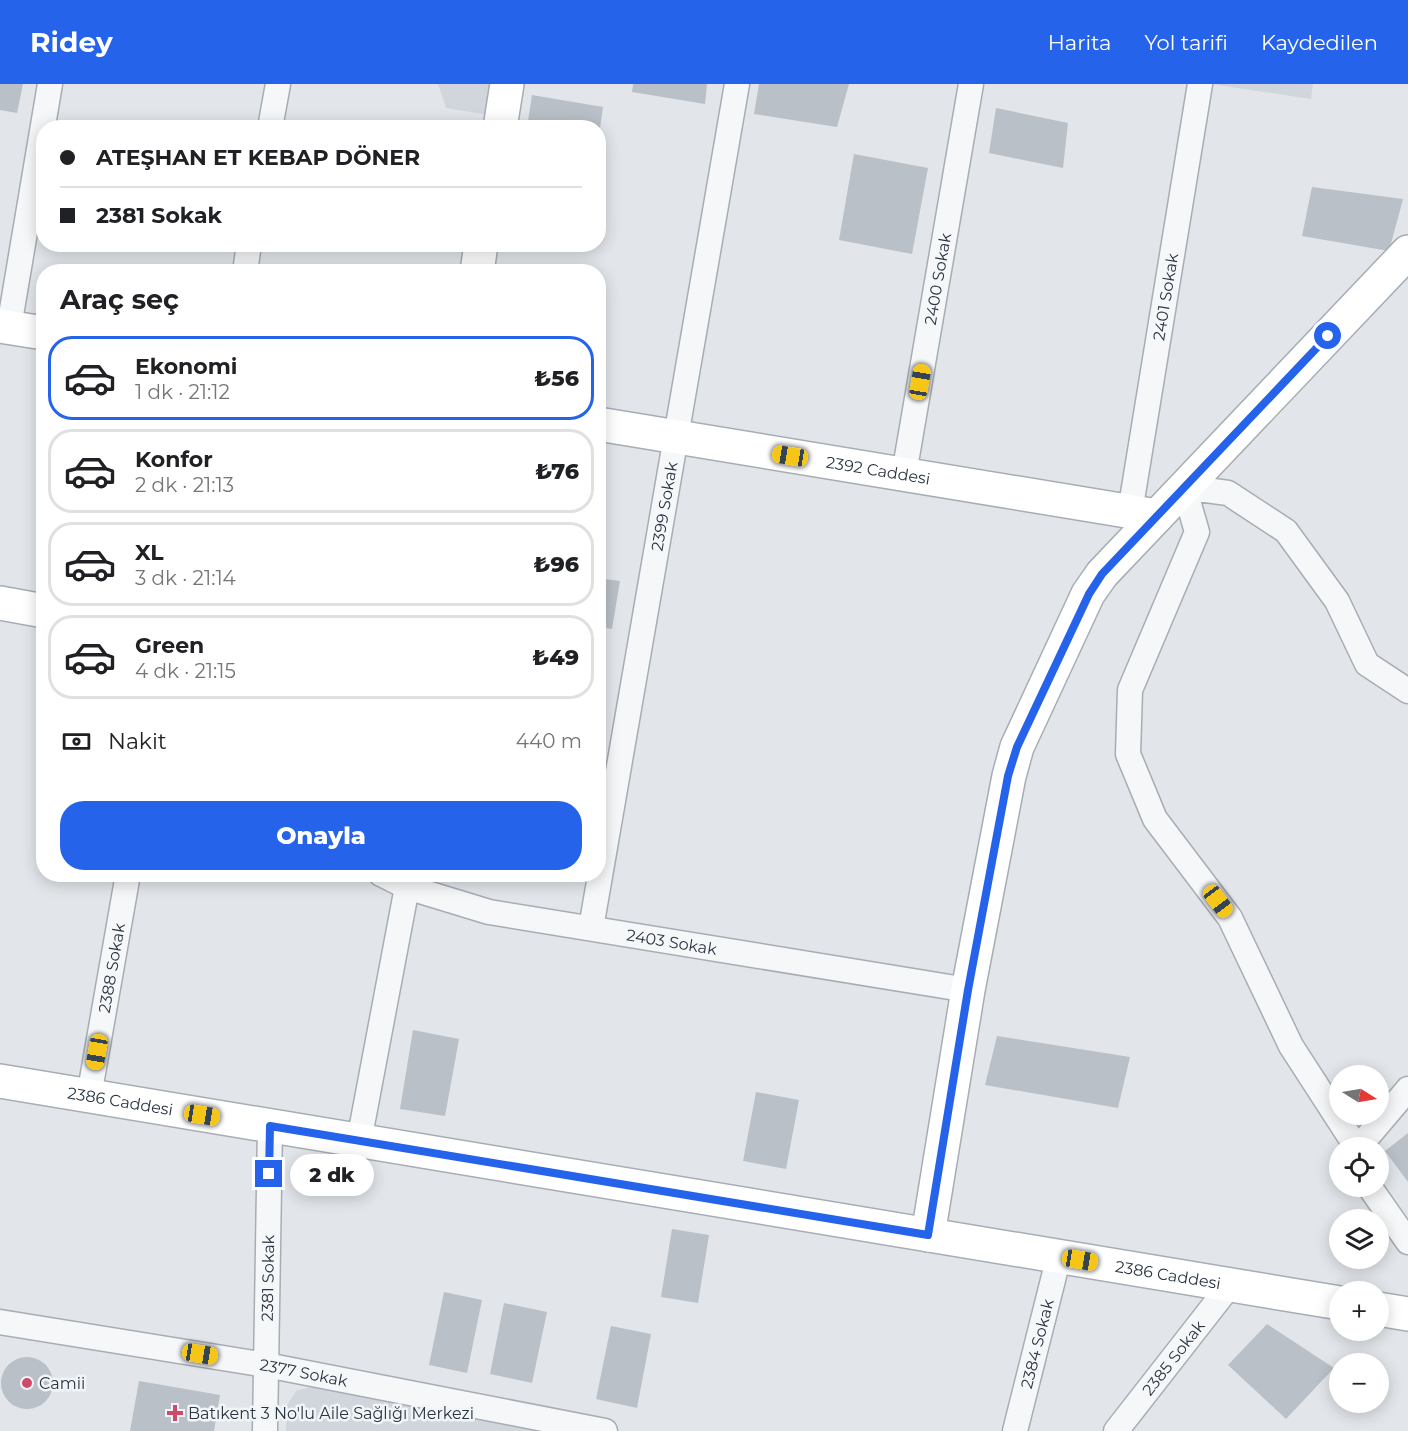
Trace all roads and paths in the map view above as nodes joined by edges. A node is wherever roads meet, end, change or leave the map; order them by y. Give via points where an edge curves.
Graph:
1 (50, 84) edge
2 (278, 84) edge
3 (507, 84) edge
4 (737, 84) edge
5 (971, 84) edge
6 (1200, 84) edge
7 (43, 120) edge
8 (271, 120) edge
9 (501, 120) edge
10 (36, 158) edge
11 (1408, 252) edge
12 (4, 326) edge
13 (36, 332) edge
14 (606, 425) edge
15 (676, 437) junction
16 (904, 474) junction
17 (1184, 487) junction
18 (1143, 514) junction
19 (0, 603) edge
20 (36, 609) edge
21 (1408, 691) edge
22 (606, 841) edge
23 (127, 882) edge
24 (397, 882) edge
25 (599, 882) edge
26 (407, 887) junction
27 (591, 928) junction
28 (968, 990) junction
29 (0, 1081) edge
30 (1408, 1089) edge
31 (89, 1096) junction
32 (270, 1126) junction
33 (1350, 1137) edge
34 (1367, 1137) edge
35 (359, 1141) junction
36 (1377, 1197) edge
37 (928, 1235) junction
38 (1408, 1242) edge
39 (1059, 1256) junction
40 (1230, 1285) junction
41 (1329, 1301) edge
42 (1389, 1311) edge
43 (1408, 1314) edge
44 (0, 1322) edge
45 (266, 1365) junction
46 (265, 1431) edge
47 (605, 1431) edge
48 (1015, 1431) edge
49 (1116, 1431) edge

1 - 7 street
2 - 8 street
3 - 9 street
4 - 15 street, 2399 Sokak
5 - 16 street, 2400 Sokak
6 - 18 street, 2401 Sokak
10 - 12 street
11 - 17 street
12 - 13 street
14 - 15 street, 2392 Caddesi
15 - 16 street, 2392 Caddesi
15 - 22 street, 2399 Sokak
16 - 18 street, 2392 Caddesi
17 - 18 street
17 - 21 street via 1228,493 1286,531 1337,601 1367,664
17 - 33 street via 1197,532 1130,690 1128,754 1155,819 1230,918 1291,1046
18 - 28 street via 1089,594 1017,747 999,818
19 - 20 street
23 - 31 street, 2388 Sokak
24 - 26 street, 2403 Sokak
25 - 27 street, 2399 Sokak
26 - 27 street, 2403 Sokak via 489,912
26 - 35 street
27 - 28 street, 2403 Sokak
28 - 37 street
29 - 31 street, 2386 Caddesi
30 - 34 street
31 - 32 street, 2386 Caddesi
32 - 35 street, 2386 Caddesi
32 - 45 street, 2381 Sokak
35 - 37 street, 2386 Caddesi
36 - 38 street
37 - 39 street, 2386 Caddesi
39 - 40 street, 2386 Caddesi
39 - 48 street, 2384 Sokak
40 - 41 street, 2386 Caddesi
40 - 49 street, 2385 Sokak
42 - 43 street
44 - 45 street, 2377 Sokak
45 - 46 street, 2381 Sokak
45 - 47 street, 2377 Sokak

